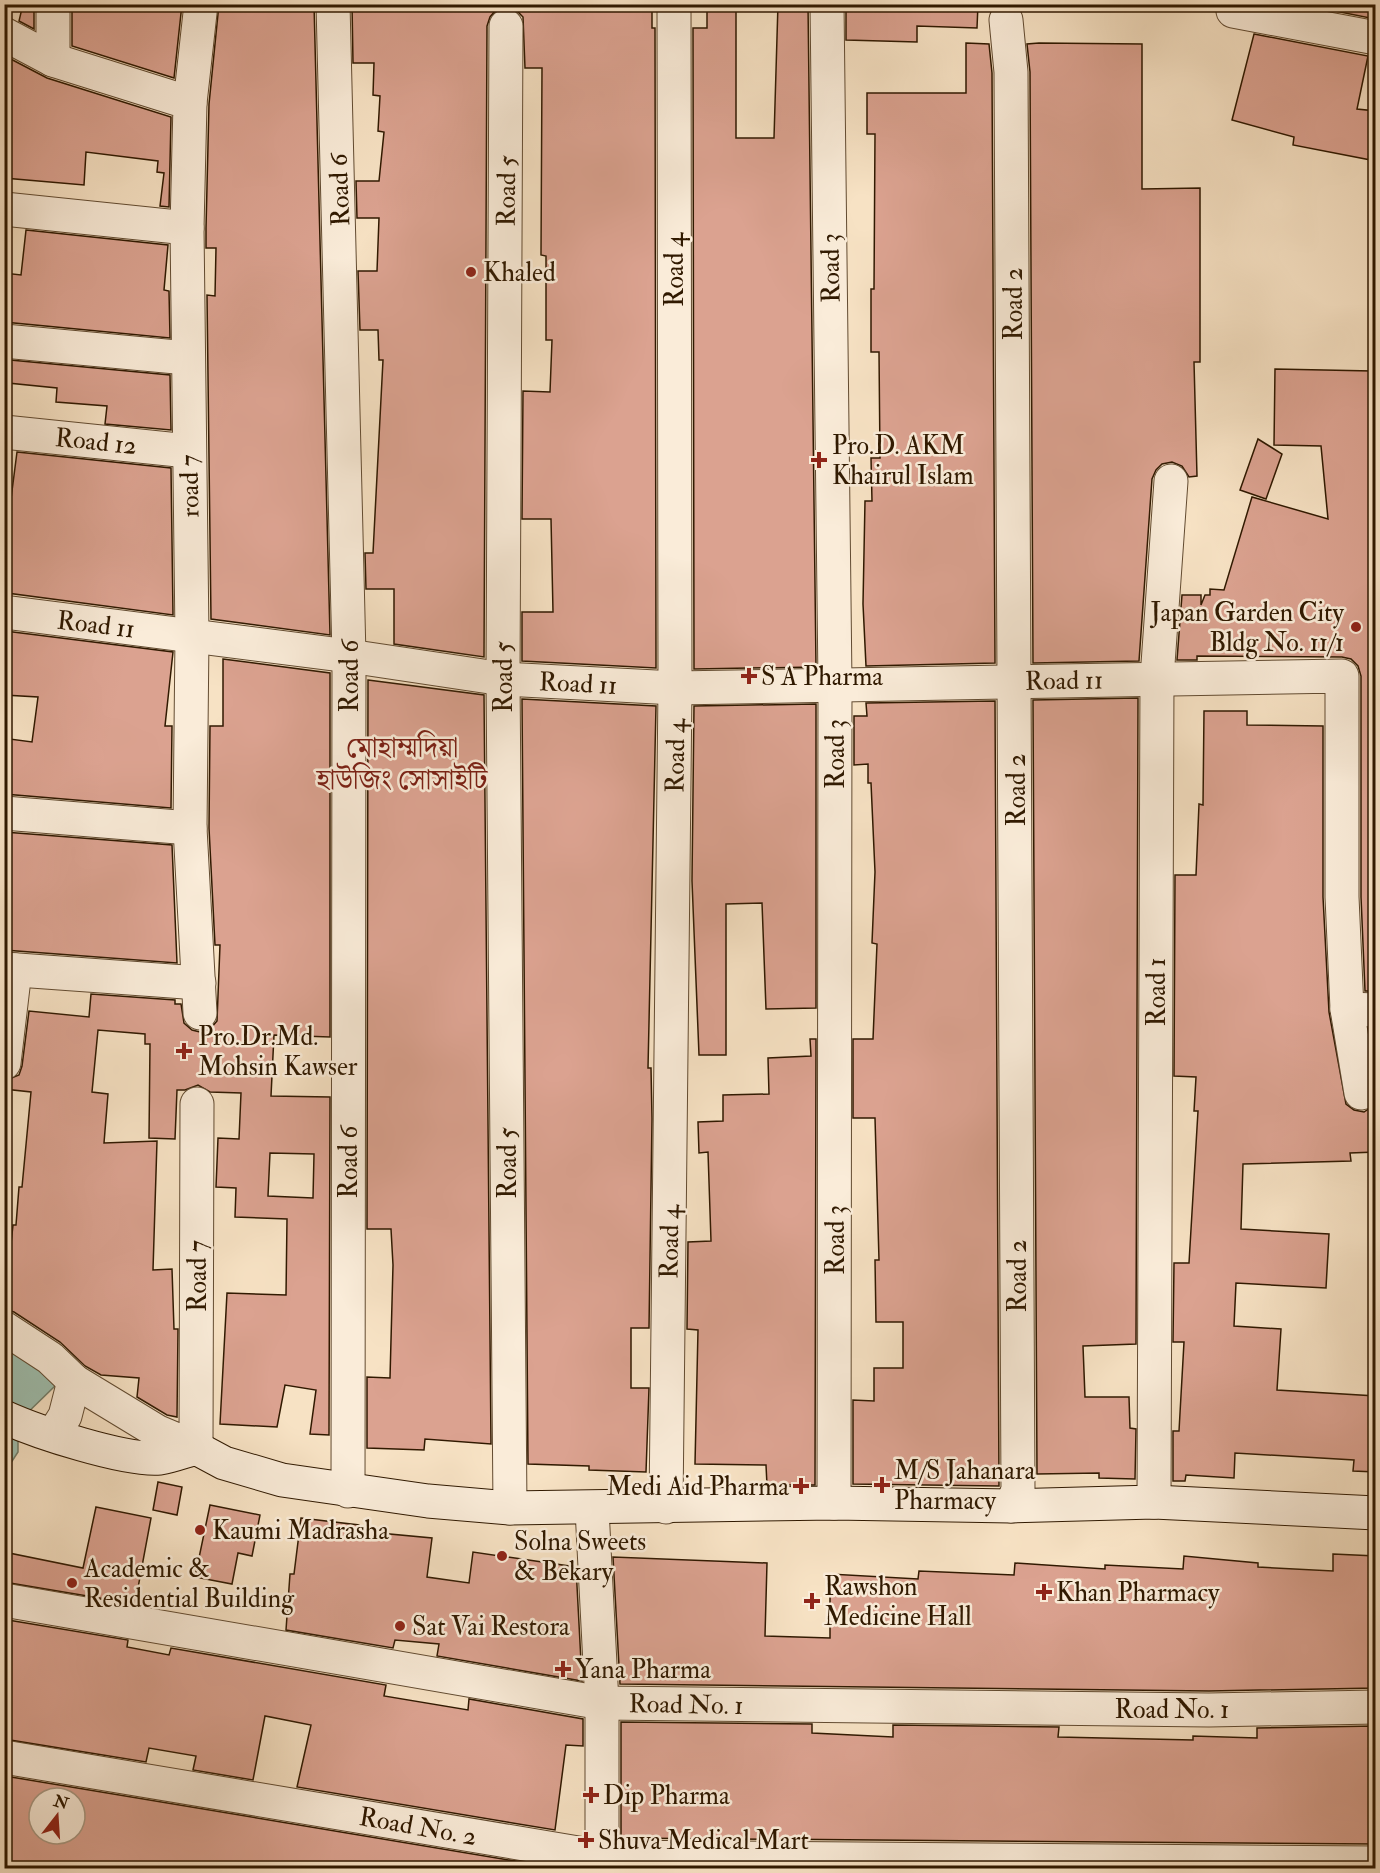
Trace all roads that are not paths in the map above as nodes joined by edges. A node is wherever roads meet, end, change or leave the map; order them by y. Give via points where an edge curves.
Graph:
1 (53, 4) edge
2 (201, 4) edge
3 (333, 4) edge
4 (674, 4) edge
5 (826, 4) edge
6 (1233, 11) dead end
7 (1006, 20) dead end
8 (506, 26) dead end
9 (4, 34) edge
10 (1376, 38) edge
11 (53, 60) junction
12 (190, 103) junction
13 (4, 209) edge
14 (187, 228) junction
15 (4, 341) edge
16 (187, 358) junction
17 (4, 432) edge
18 (188, 451) junction
19 (1171, 481) dead end
20 (4, 612) edge
21 (192, 636) junction
22 (349, 656) junction
23 (1157, 678) junction
24 (503, 679) junction
25 (1016, 681) junction
26 (835, 683) junction
27 (675, 688) junction
28 (4, 813) edge
29 (190, 828) junction
30 (10, 970) edge
31 (1361, 1009) edge
32 (4, 1063) edge
33 (1361, 1093) dead end
34 (197, 1104) dead end
35 (4, 1328) edge
36 (74, 1381) junction
37 (11, 1420) edge
38 (52, 1435) junction
39 (196, 1448) junction
40 (348, 1491) junction
41 (1154, 1502) junction
42 (834, 1503) junction
43 (1011, 1506) junction
44 (666, 1507) junction
45 (510, 1508) junction
46 (592, 1509) junction
47 (1376, 1513) edge
48 (4, 1600) edge
49 (602, 1703) junction
50 (1376, 1707) edge
51 (4, 1757) edge
52 (602, 1863) edge
53 (1376, 1863) edge

1 - 11 street
2 - 12 street, road 7
3 - 22 street, Road 6
4 - 27 street, Road 4
5 - 26 street, Road 3
6 - 10 street
7 - 25 street, Road 2 via 1011,72
8 - 24 street, Road 5
9 - 11 street
11 - 12 street
12 - 14 street, road 7
13 - 14 street
14 - 16 street, road 7
15 - 16 street
16 - 18 street, road 7
17 - 18 street, Road 12
18 - 21 street, road 7
19 - 23 street, Road 1
20 - 21 street, Road 11
21 - 22 street, Road 11
21 - 29 street, road 7
22 - 24 street, Road 11
22 - 40 street, Road 6
23 - 25 street, Road 11
23 - 31 street, Road 11 via 1342,676 1342,897
23 - 41 street, Road 1
24 - 27 street, Road 11
24 - 45 street, Road 5
25 - 26 street, Road 11
25 - 43 street, Road 2 via 1018,1490
26 - 27 street, Road 11
26 - 42 street, Road 3
27 - 44 street, Road 4
28 - 29 street
29 - 30 street, road 7 via 199,998
30 - 32 street
31 - 33 street
34 - 39 street, Road 7
35 - 36 street via 50,1358
36 - 38 street via 64,1416
36 - 39 street via 158,1432
37 - 38 street
38 - 39 street via 108,1451 159,1458
39 - 40 street via 224,1463 282,1480
40 - 45 street
41 - 43 street
41 - 47 street
42 - 43 street
42 - 44 street
44 - 46 street
45 - 46 street
46 - 49 street
48 - 49 street, Road No. 1
49 - 50 street, Road No. 1 via 1197,1710
49 - 52 street
51 - 52 street, Road No. 2
52 - 53 street, Road No. 2

